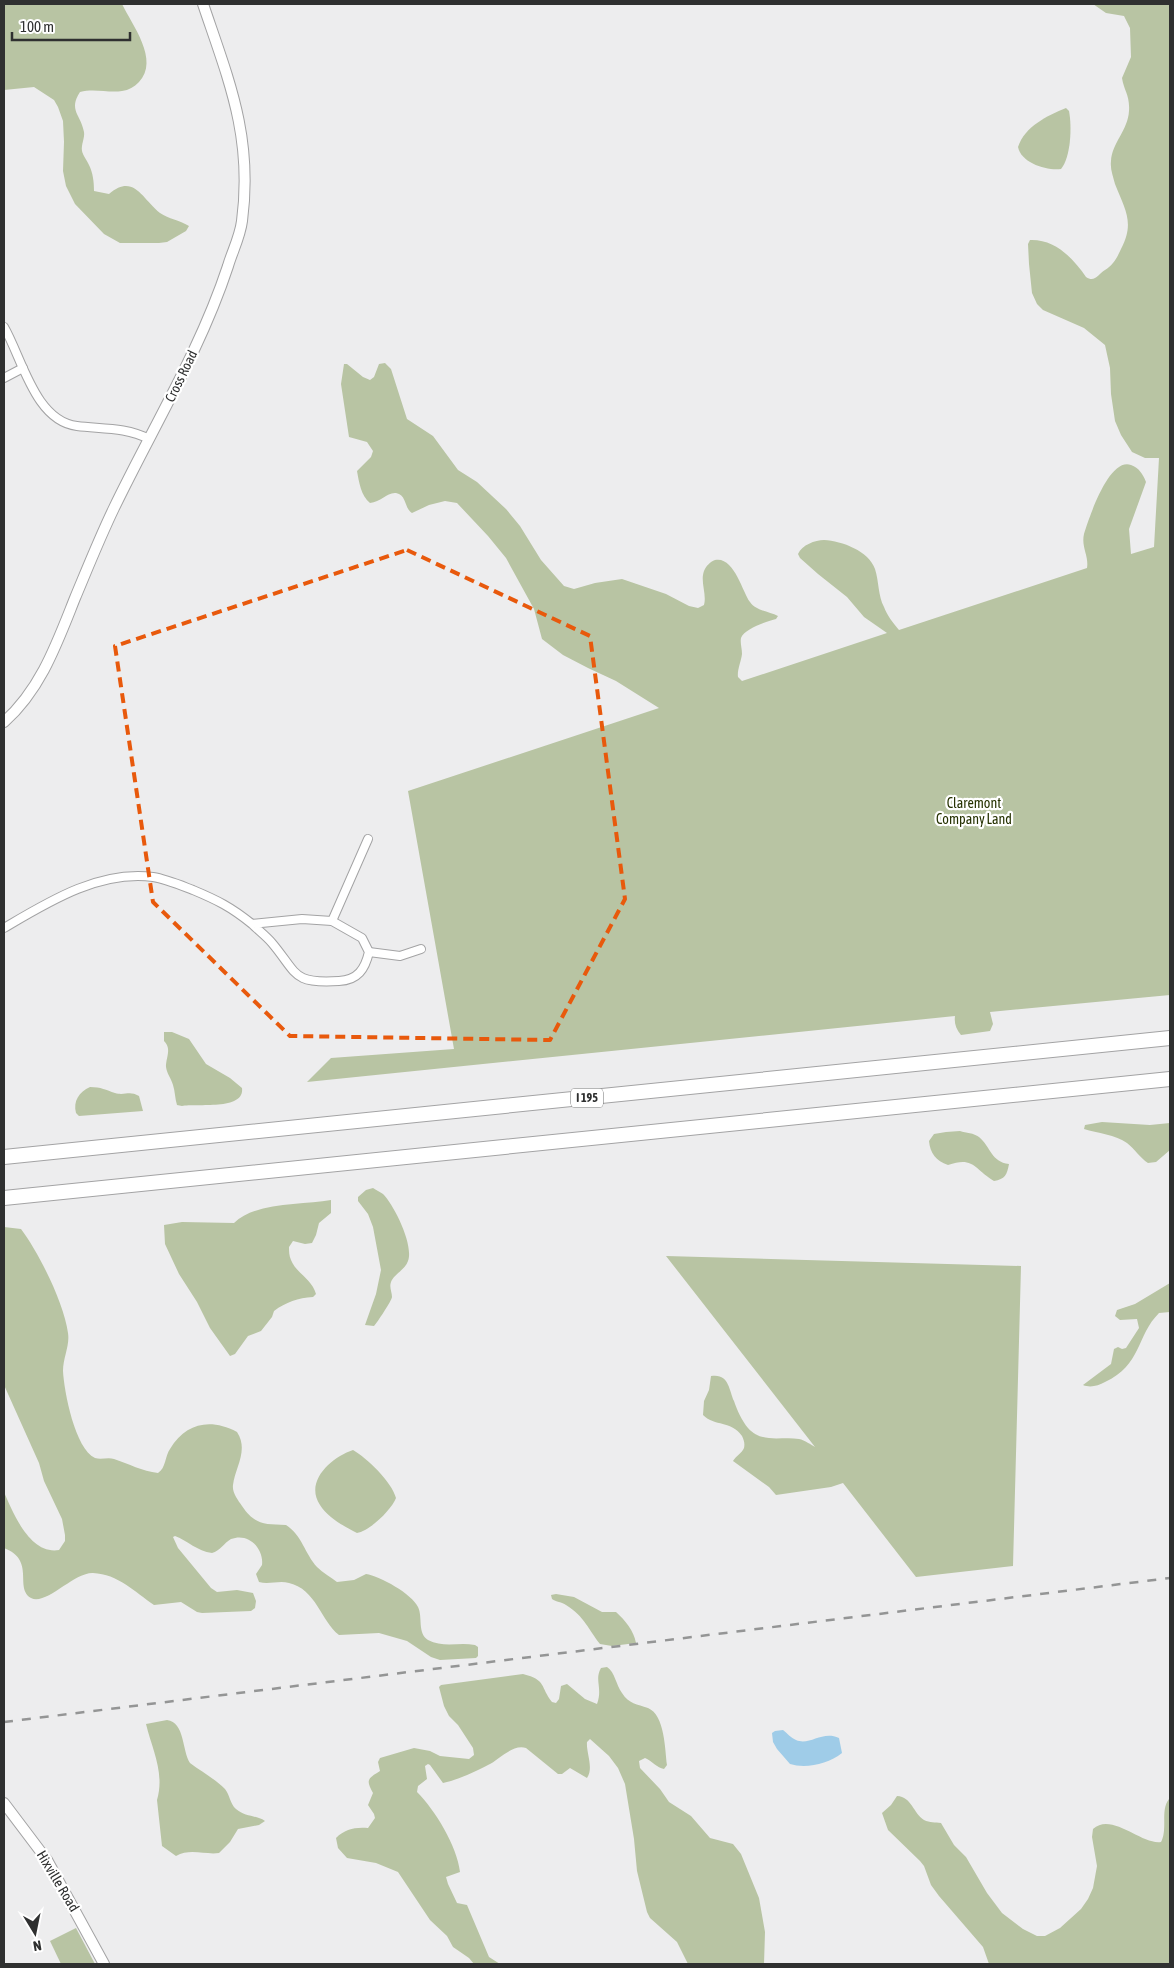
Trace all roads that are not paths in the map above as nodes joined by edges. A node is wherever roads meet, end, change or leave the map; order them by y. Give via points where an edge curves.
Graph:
1 (203, 4) edge
2 (4, 327) edge
3 (23, 368) junction
4 (4, 378) edge
5 (149, 439) junction
6 (4, 722) edge
7 (368, 839) dead end
8 (332, 921) junction
9 (252, 924) junction
10 (4, 928) edge
11 (421, 949) dead end
12 (369, 952) junction
13 (1170, 1038) edge
14 (1170, 1079) edge
15 (4, 1157) edge
16 (4, 1198) edge
17 (4, 1803) edge
18 (104, 1964) edge

1 - 5 street, Cross Road via 241,128 246,179 242,224 219,295 186,370
2 - 3 street
3 - 4 street
3 - 5 street via 46,408 60,419 74,426 136,432
5 - 6 street, Cross Road via 97,546 48,664 26,698
7 - 8 street
8 - 9 street via 302,919
8 - 12 street via 362,938
9 - 10 street via 234,908 190,889 154,877 128,876 73,891
9 - 12 street via 271,942 290,970 304,980 319,983 349,981 365,967
11 - 12 street via 400,956
13 - 15 highway, I 195
14 - 16 highway
17 - 18 street, Hixville Road via 50,1866

